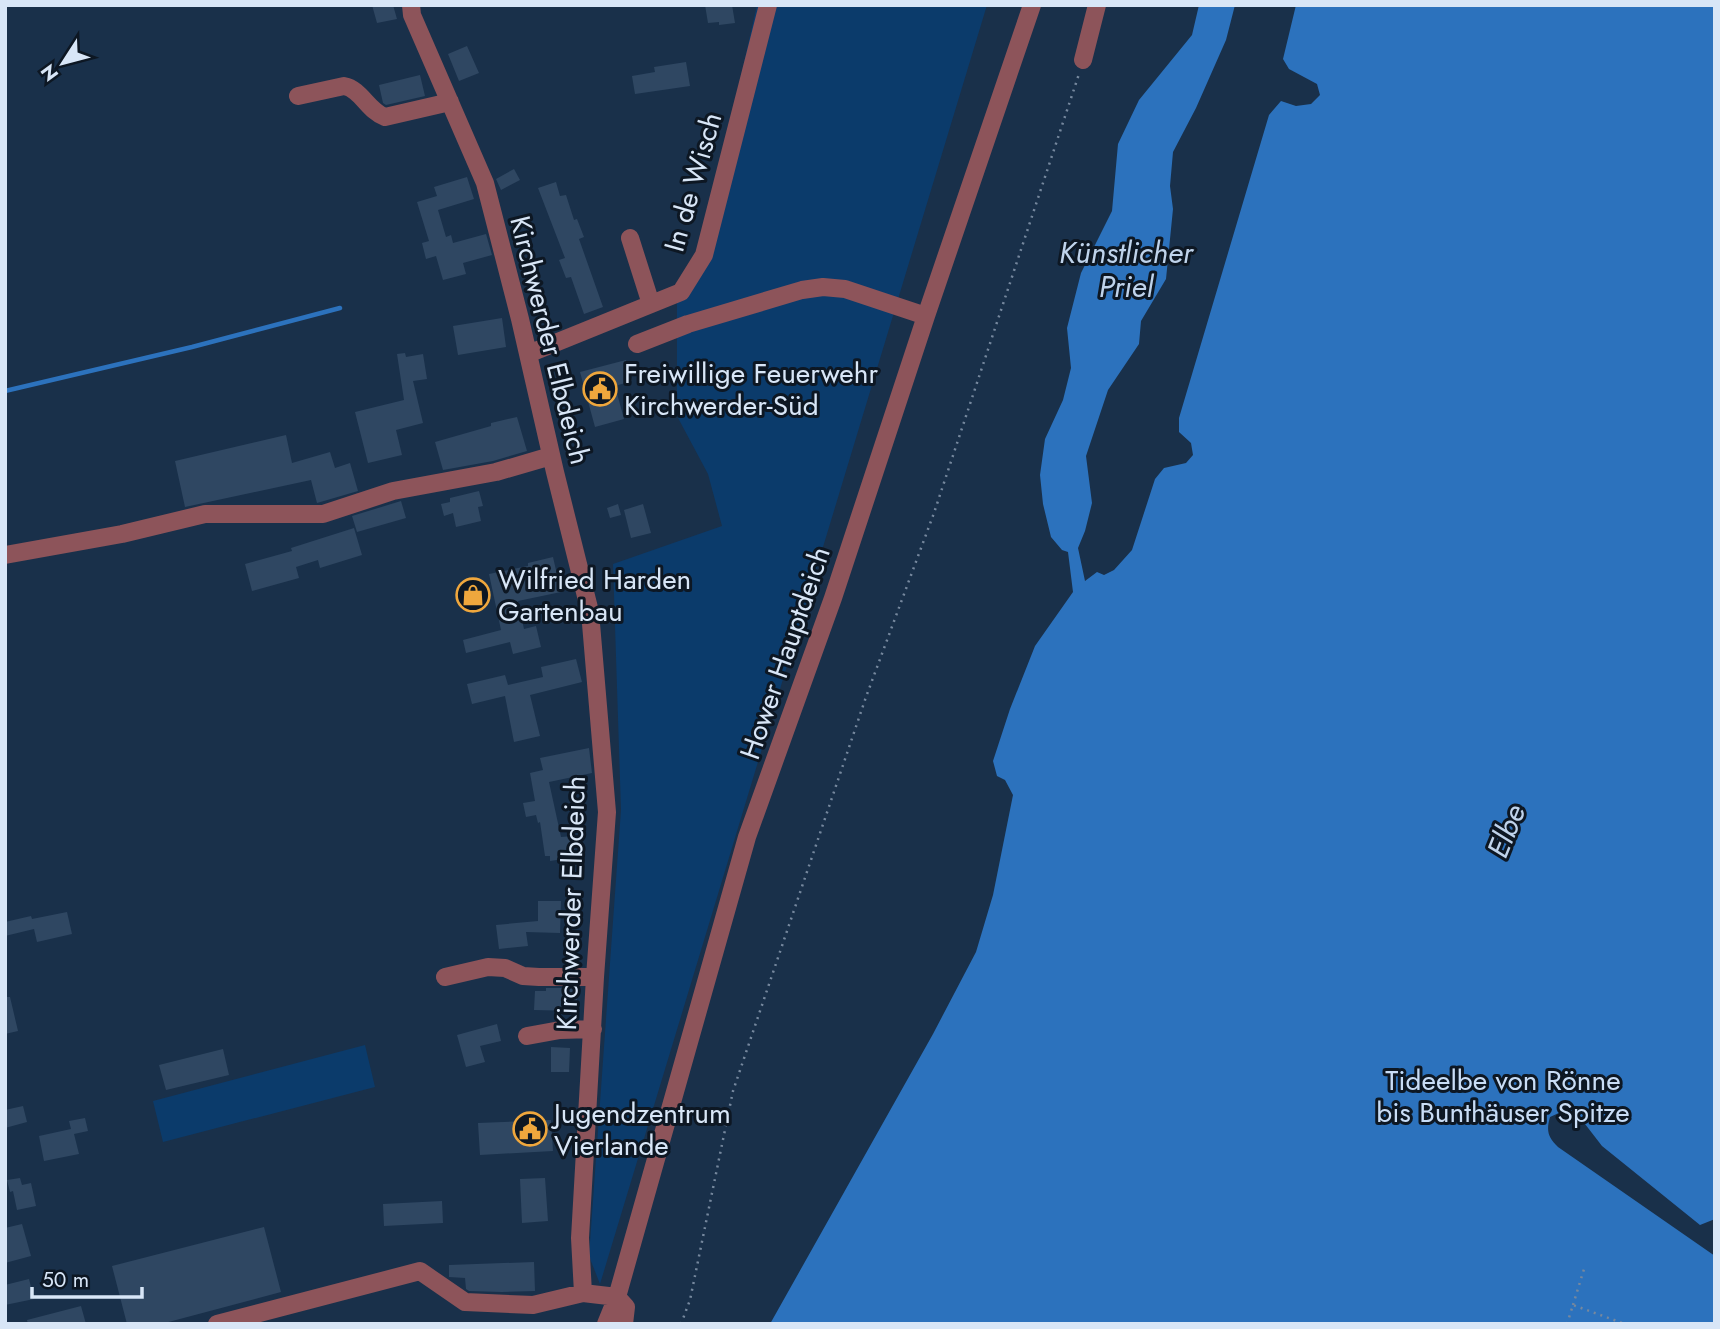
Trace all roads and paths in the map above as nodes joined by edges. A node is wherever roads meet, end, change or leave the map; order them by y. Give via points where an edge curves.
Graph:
1 (411, 5) edge
2 (768, 5) edge
3 (1032, 5) edge
4 (1097, 5) edge
5 (1083, 60) joint
6 (298, 96) dead end
7 (450, 102) junction
8 (630, 238) dead end
9 (651, 304) junction
10 (926, 316) junction
11 (637, 344) dead end
12 (528, 354) junction
13 (551, 456) junction
14 (5, 555) edge
15 (445, 977) dead end
16 (595, 977) junction
17 (593, 1029) junction
18 (527, 1036) dead end
19 (1584, 1269) dead end
20 (583, 1293) junction
21 (617, 1297) junction
22 (1573, 1305) junction
23 (217, 1324) edge
24 (606, 1324) edge
25 (624, 1324) edge
26 (681, 1324) edge
27 (1567, 1324) edge
28 (1625, 1324) edge

1 - 7 street, Kirchwerder Elbdeich
2 - 9 street, In de Wisch via 704,255 681,292
3 - 10 street, Hower Hauptdeich
4 - 5 street
5 - 26 path via 934,513 866,697 733,1091 690,1300
6 - 7 street via 344,86 385,117
7 - 12 street, Kirchwerder Elbdeich via 485,183
8 - 9 street
9 - 12 street, In de Wisch
10 - 11 street via 845,289 823,287 688,324
10 - 21 street, Hower Hauptdeich via 833,598 747,837
12 - 13 street, Kirchwerder Elbdeich
13 - 14 street via 496,472 393,491 323,514 205,514
13 - 16 street, Kirchwerder Elbdeich via 590,612 607,813
15 - 16 street via 488,967 539,978
16 - 17 street, Kirchwerder Elbdeich
17 - 18 street
17 - 20 street, Kirchwerder Elbdeich via 580,1238
19 - 22 path
20 - 21 street
20 - 23 street via 533,1305 465,1301 420,1271
21 - 24 street, Hower Hauptdeich
21 - 25 street via 626,1307
22 - 27 path
22 - 28 path

